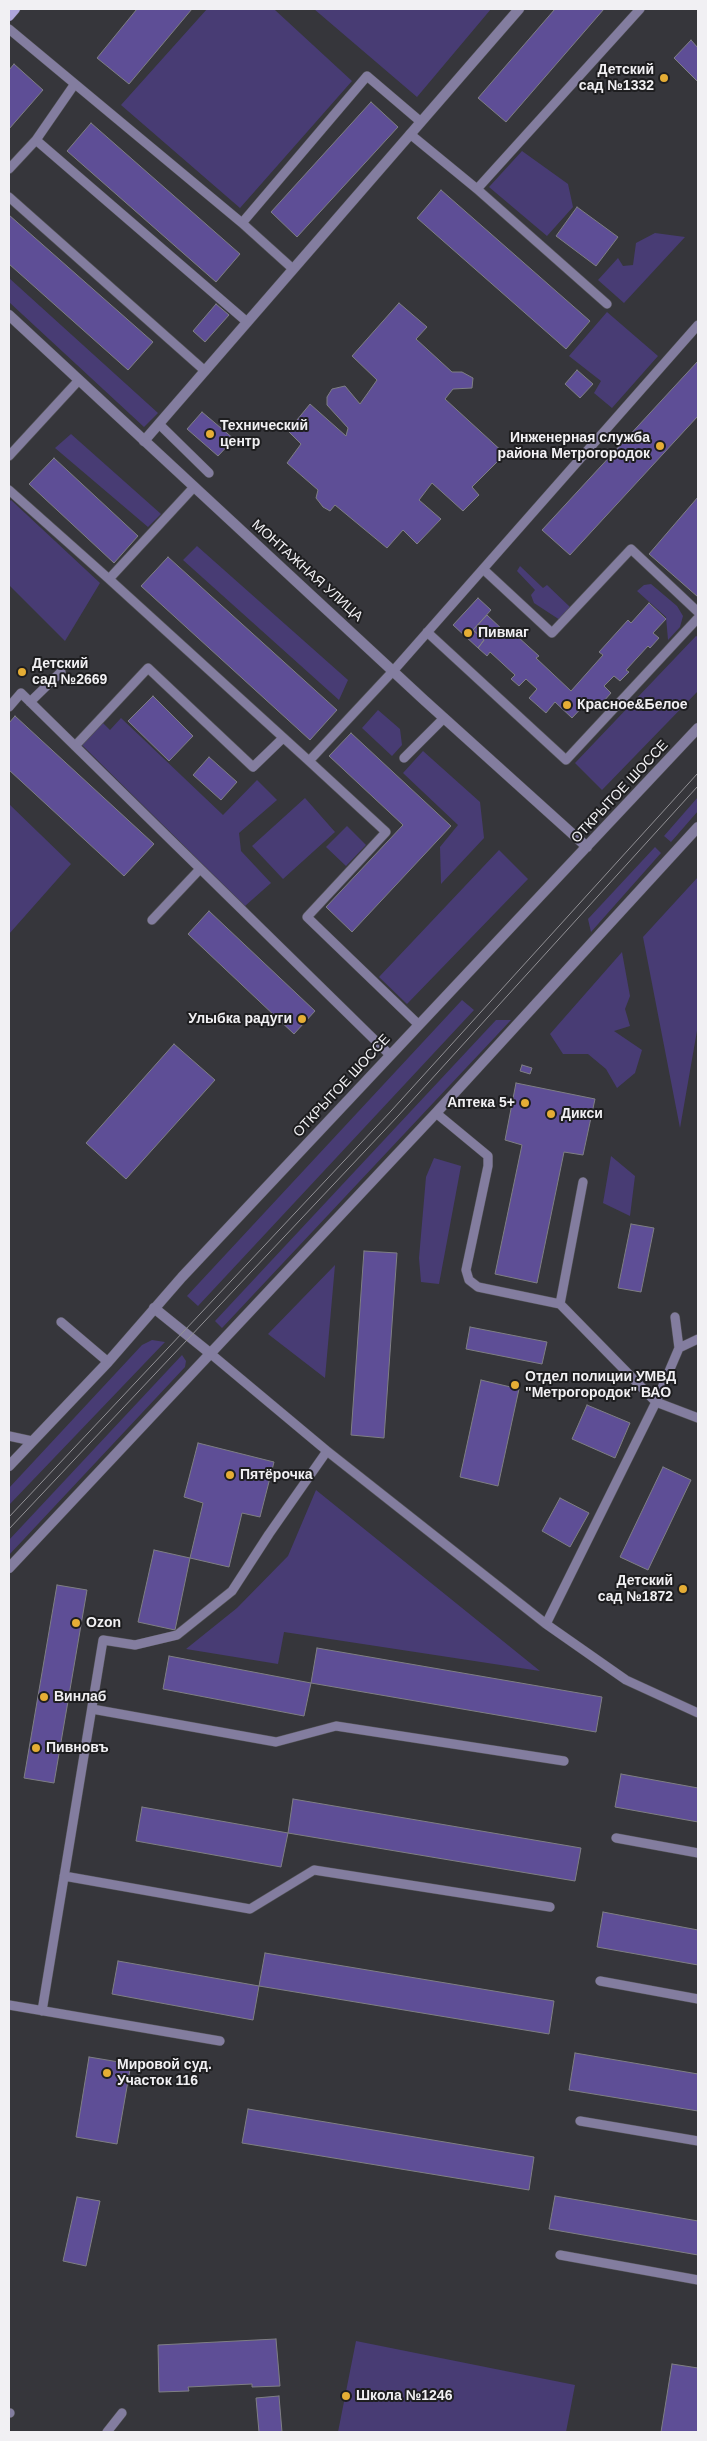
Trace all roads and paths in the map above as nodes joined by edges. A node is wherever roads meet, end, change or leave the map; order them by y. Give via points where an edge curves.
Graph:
1 (15, 9) edge
2 (519, 9) edge
3 (640, 9) edge
4 (9, 16) edge
5 (9, 29) edge
6 (74, 85) junction
7 (421, 122) junction
8 (410, 134) junction
9 (36, 140) junction
10 (9, 169) edge
11 (477, 189) junction
12 (9, 197) edge
13 (242, 223) junction
14 (293, 269) junction
15 (607, 304) dead end
16 (9, 315) edge
17 (247, 322) junction
18 (698, 324) edge
19 (205, 371) junction
20 (79, 380) junction
21 (159, 424) junction
22 (144, 441) junction
23 (9, 456) edge
24 (209, 473) dead end
25 (194, 487) junction
26 (9, 490) edge
27 (483, 569) junction
28 (109, 580) junction
29 (698, 612) edge
30 (698, 618) edge
31 (428, 632) junction
32 (394, 670) junction
33 (61, 672) dead end
34 (30, 702) junction
35 (9, 707) edge
36 (444, 718) junction
37 (698, 728) edge
38 (283, 738) junction
39 (75, 746) junction
40 (404, 758) dead end
41 (308, 761) junction
42 (698, 827) edge
43 (587, 847) junction
44 (200, 869) junction
45 (152, 920) dead end
46 (419, 1025) junction
47 (390, 1056) junction
48 (436, 1113) junction
49 (583, 1182) dead end
50 (560, 1304) junction
51 (154, 1308) junction
52 (675, 1318) dead end
53 (61, 1322) dead end
54 (698, 1338) edge
55 (679, 1348) junction
56 (211, 1354) junction
57 (108, 1362) junction
58 (656, 1402) junction
59 (698, 1418) edge
60 (9, 1436) edge
61 (32, 1441) junction
62 (328, 1451) junction
63 (9, 1466) edge
64 (9, 1568) edge
65 (546, 1624) junction
66 (92, 1709) junction
67 (698, 1713) edge
68 (564, 1761) dead end
69 (616, 1838) dead end
70 (698, 1853) edge
71 (64, 1876) junction
72 (550, 1907) dead end
73 (600, 1981) dead end
74 (698, 1999) edge
75 (9, 2005) edge
76 (42, 2011) junction
77 (220, 2041) dead end
78 (580, 2121) dead end
79 (698, 2141) edge
80 (560, 2255) dead end
81 (698, 2280) edge
82 (122, 2413) dead end
83 (107, 2432) edge

1 - 4 main road
2 - 7 street
3 - 11 lane
5 - 6 lane
6 - 9 lane
6 - 13 lane
7 - 8 street
7 - 13 lane via 367,76
8 - 11 lane
8 - 14 street
9 - 10 lane
9 - 17 lane
11 - 15 lane
12 - 19 lane
13 - 14 lane
14 - 17 street
16 - 20 street, МОНТАЖНАЯ УЛИЦА
17 - 19 street
18 - 27 lane
19 - 21 street
20 - 22 street, МОНТАЖНАЯ УЛИЦА
20 - 23 lane
21 - 22 street
21 - 24 lane
22 - 25 street, МОНТАЖНАЯ УЛИЦА
25 - 28 lane
25 - 32 street, МОНТАЖНАЯ УЛИЦА
26 - 28 lane
27 - 29 lane via 552,633 631,549
27 - 31 lane
28 - 38 lane
30 - 31 lane via 566,760
31 - 32 lane
32 - 36 street, МОНТАЖНАЯ УЛИЦА
32 - 41 lane
33 - 34 lane
34 - 35 lane via 21,693
34 - 39 lane
36 - 40 lane
36 - 43 street, МОНТАЖНАЯ УЛИЦА
37 - 43 street, ОТКРЫТОЕ ШОССЕ
38 - 39 lane via 253,767 148,668
38 - 41 lane
39 - 44 lane
41 - 46 lane via 386,832 308,918
42 - 48 street
43 - 46 street, ОТКРЫТОЕ ШОССЕ
44 - 45 lane
44 - 47 lane
46 - 47 street, ОТКРЫТОЕ ШОССЕ
47 - 51 street, ОТКРЫТОЕ ШОССЕ
48 - 50 lane via 488,1156 466,1270 469,1280 478,1287
48 - 56 street
49 - 50 lane
50 - 58 lane
51 - 56 street
51 - 57 street, ОТКРЫТОЕ ШОССЕ
52 - 55 lane
53 - 57 lane
54 - 55 lane
55 - 58 lane
56 - 62 lane
56 - 64 street
57 - 61 street, ОТКРЫТОЕ ШОССЕ
58 - 59 lane
58 - 65 lane
60 - 61 lane
61 - 63 street, ОТКРЫТОЕ ШОССЕ
62 - 65 lane
62 - 66 lane via 232,1591 177,1635 135,1645 103,1640
65 - 67 lane via 626,1680
66 - 68 lane via 276,1742 336,1726
66 - 71 lane
69 - 70 lane
71 - 72 lane via 250,1909 314,1870
71 - 76 lane
73 - 74 lane
75 - 76 lane
76 - 77 lane
78 - 79 lane
80 - 81 lane
82 - 83 lane

